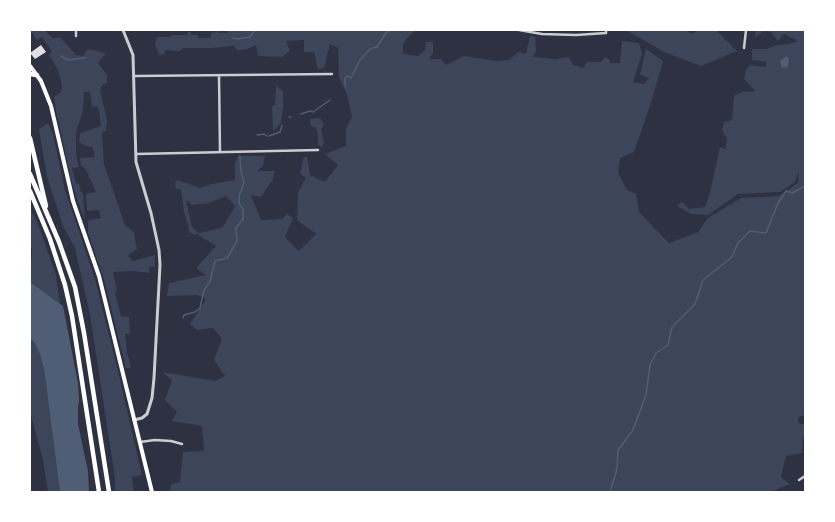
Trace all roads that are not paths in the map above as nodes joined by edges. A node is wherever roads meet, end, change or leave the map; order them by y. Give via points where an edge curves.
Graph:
1 (76, 30) edge
2 (123, 30) edge
3 (519, 30) edge
4 (542, 30) edge
5 (746, 30) edge
6 (606, 31) edge
7 (542, 34) junction
8 (76, 36) dead end
9 (744, 48) dead end
10 (30, 66) edge
11 (30, 74) edge
12 (332, 74) dead end
13 (36, 75) junction
14 (134, 76) junction
15 (218, 76) junction
16 (30, 138) edge
17 (318, 150) dead end
18 (220, 152) junction
19 (135, 154) junction
20 (30, 174) edge
21 (30, 191) edge
22 (30, 200) edge
23 (50, 221) junction
24 (50, 239) junction
25 (134, 420) junction
26 (139, 442) junction
27 (182, 444) dead end
28 (805, 476) edge
29 (799, 480) dead end
30 (99, 492) edge
31 (109, 492) edge
32 (152, 492) edge

1 - 8 street
2 - 14 street via 133,55
3 - 7 street
4 - 7 street
5 - 9 street
6 - 7 street via 576,35
10 - 13 main road
11 - 13 highway
12 - 15 street
13 - 25 main road via 51,106 73,201 99,276
14 - 15 street
14 - 19 street
15 - 18 street
16 - 23 highway
17 - 18 street
18 - 19 street
19 - 25 street via 156,233 160,265 152,398 147,414
20 - 23 highway
21 - 24 highway
22 - 24 highway
23 - 31 highway via 70,271 78,302
24 - 30 highway via 69,301
25 - 26 main road
26 - 27 street via 155,440
26 - 32 main road
28 - 29 street

